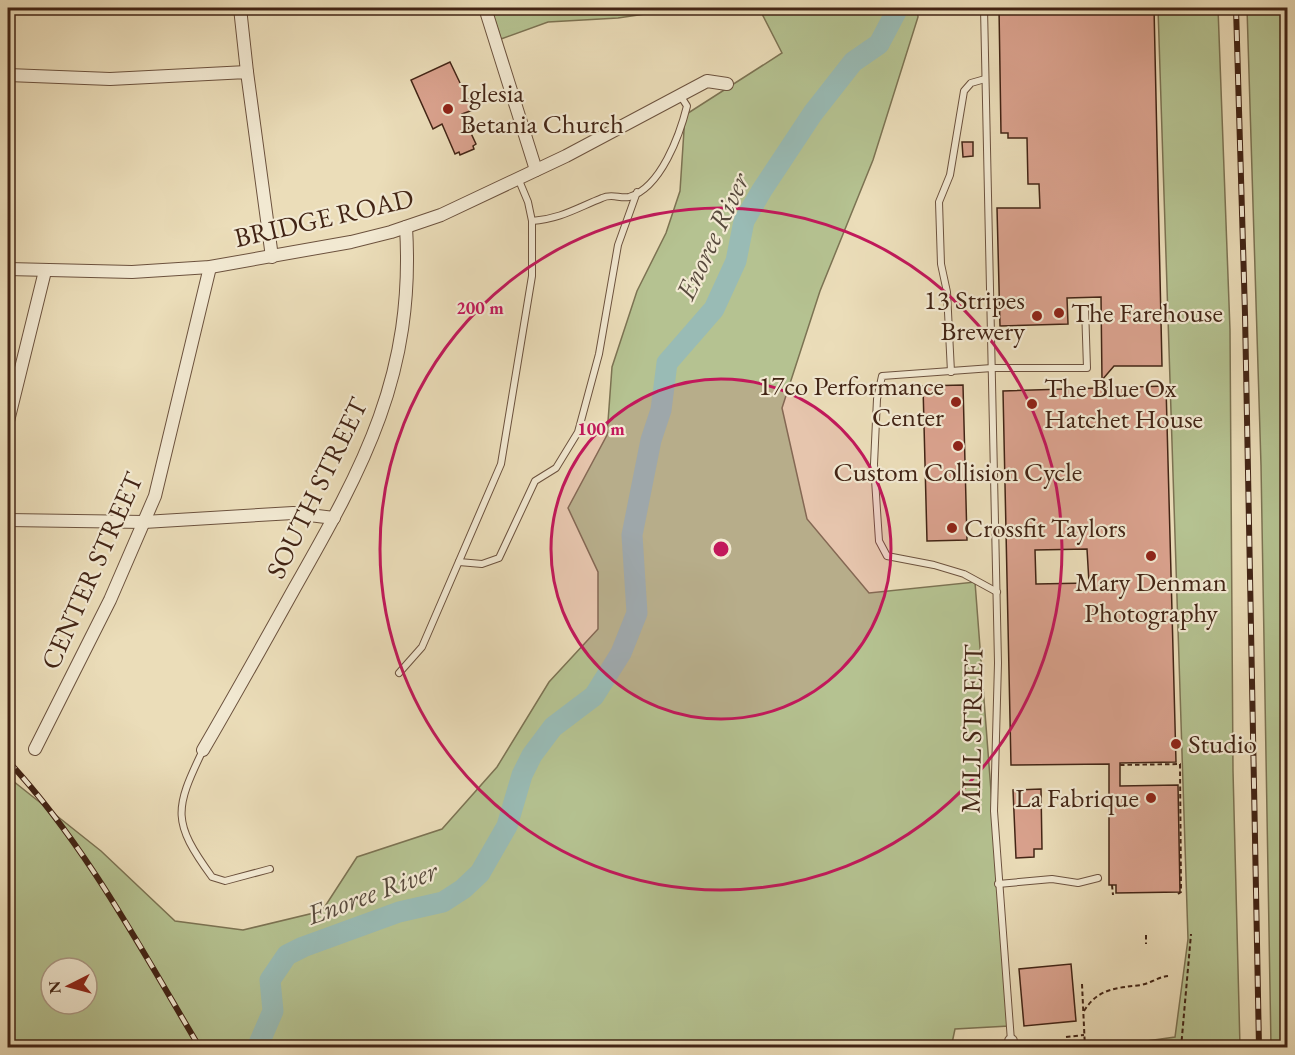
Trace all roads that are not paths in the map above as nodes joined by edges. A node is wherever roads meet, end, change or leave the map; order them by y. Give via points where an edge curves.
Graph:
1 (240, 8) edge
2 (485, 8) edge
3 (984, 8) edge
4 (247, 72) junction
5 (8, 75) edge
6 (985, 79) junction
7 (727, 84) dead end
8 (680, 95) junction
9 (536, 170) junction
10 (517, 178) junction
11 (638, 192) junction
12 (532, 221) junction
13 (406, 227) junction
14 (273, 257) junction
15 (210, 267) junction
16 (8, 269) edge
17 (45, 271) junction
18 (1085, 307) dead end
19 (992, 368) junction
20 (951, 372) junction
21 (8, 421) edge
22 (334, 518) junction
23 (8, 520) edge
24 (144, 522) junction
25 (459, 562) junction
26 (997, 592) junction
27 (399, 673) dead end
28 (35, 749) dead end
29 (203, 750) joint
30 (270, 869) dead end
31 (1098, 878) dead end
32 (998, 884) junction
33 (1011, 1044) edge

1 - 4 street
2 - 9 street
3 - 6 lane, MILL STREET
4 - 5 street via 110,79
4 - 14 street
6 - 19 lane, MILL STREET
6 - 20 lane via 971,83 964,91 950,175 939,202 940,264 947,292
7 - 8 street, BRIDGE ROAD via 707,81
8 - 9 street, BRIDGE ROAD
8 - 11 lane via 687,106 678,141 650,184
9 - 10 street, BRIDGE ROAD
10 - 12 lane
10 - 13 street, BRIDGE ROAD
11 - 12 lane via 628,197 610,194 554,219
11 - 25 lane via 618,244 599,354 578,432 556,468 535,481 499,558 482,564
12 - 25 lane via 532,276 501,464
13 - 14 street, BRIDGE ROAD
13 - 22 street, SOUTH STREET via 405,308 394,375 369,449
14 - 15 street, BRIDGE ROAD
15 - 17 street, BRIDGE ROAD via 132,272
15 - 24 street, CENTER STREET via 161,476
16 - 17 street, BRIDGE ROAD
17 - 21 street
18 - 19 lane via 1087,368
19 - 20 lane
19 - 26 lane, MILL STREET
20 - 26 lane via 882,376 874,464 879,541 887,556 964,574
22 - 24 street via 293,513
22 - 29 street, SOUTH STREET
23 - 24 street
24 - 28 street, CENTER STREET
25 - 27 lane via 422,647
26 - 32 lane, MILL STREET via 994,783
29 - 30 lane via 180,806 184,831 212,877 225,881
31 - 32 lane via 1078,883 1052,879
32 - 33 lane, MILL STREET

